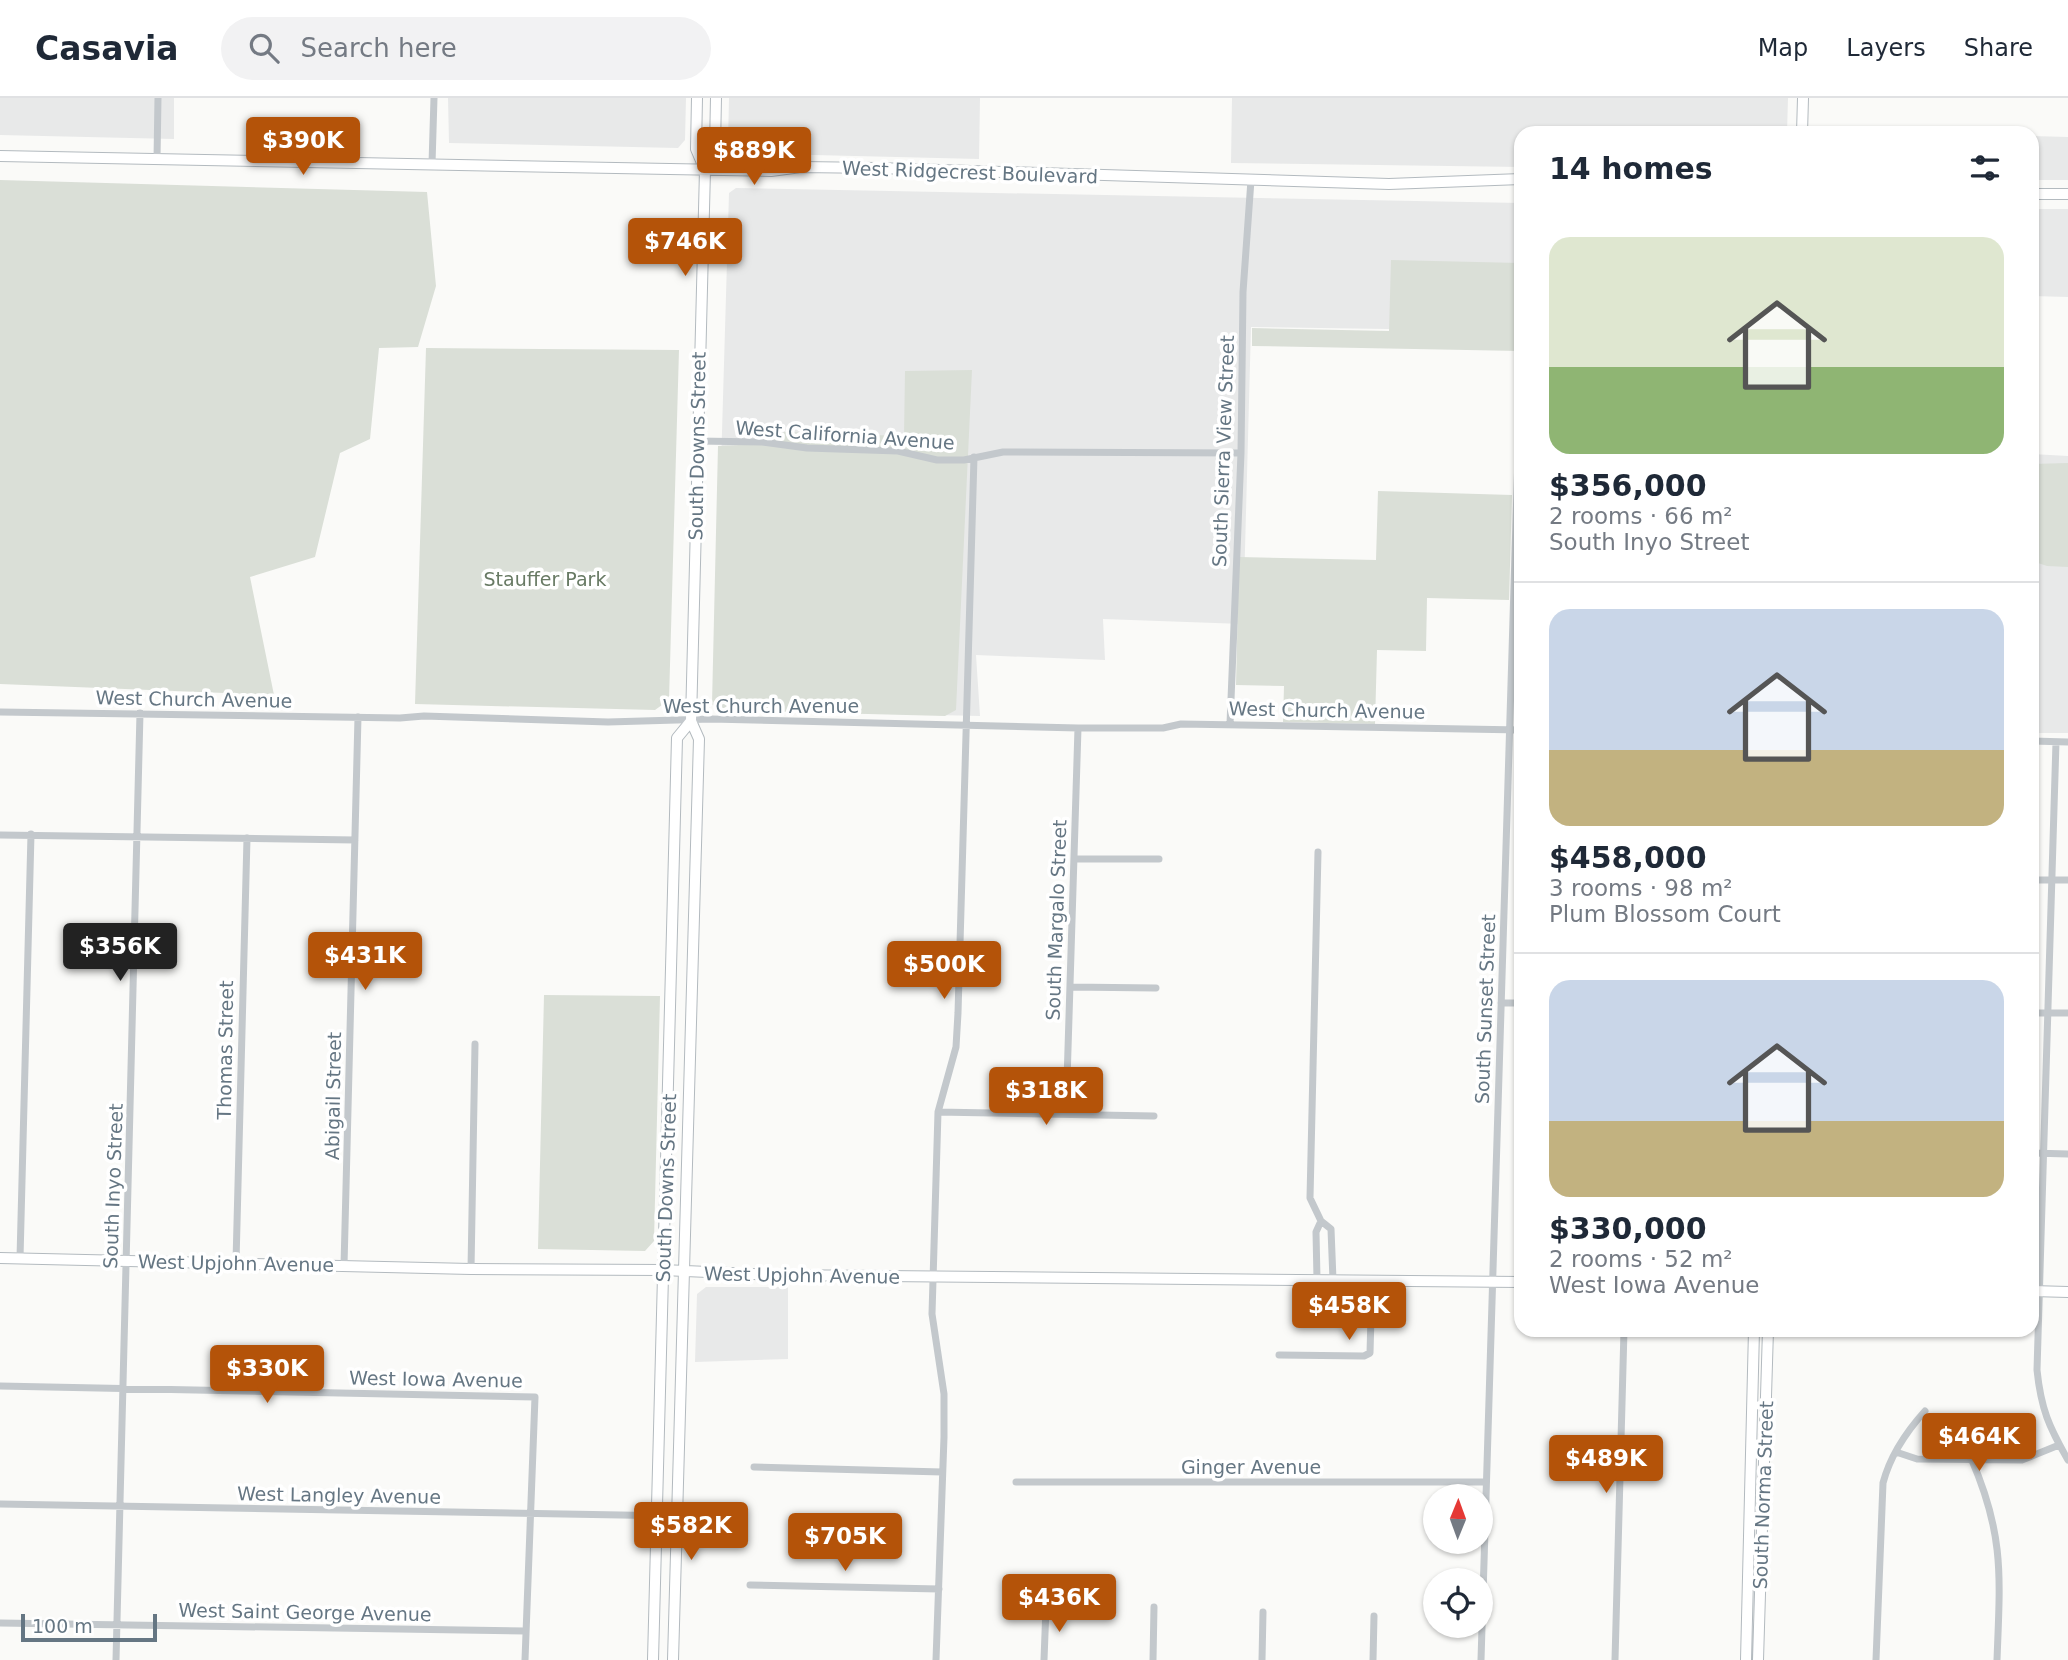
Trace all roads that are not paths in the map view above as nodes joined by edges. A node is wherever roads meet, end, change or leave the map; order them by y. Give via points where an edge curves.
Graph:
1 (158, 98) edge
2 (433, 98) edge
3 (697, 98) edge
4 (716, 98) edge
5 (1803, 98) edge
6 (1802, 126) edge
7 (0, 156) edge
8 (157, 159) junction
9 (432, 164) junction
10 (705, 170) junction
11 (1514, 179) edge
12 (1251, 180) junction
13 (2039, 194) edge
14 (2068, 194) edge
15 (697, 441) junction
16 (1241, 453) junction
17 (974, 457) junction
18 (1514, 575) edge
19 (0, 712) edge
20 (140, 713) junction
21 (358, 717) junction
22 (691, 721) junction
23 (966, 724) junction
24 (1230, 724) junction
25 (1078, 728) junction
26 (1509, 730) junction
27 (1514, 730) edge
28 (2039, 741) edge
29 (2056, 742) junction
30 (2068, 742) edge
31 (31, 834) junction
32 (0, 835) edge
33 (138, 836) junction
34 (247, 838) junction
35 (355, 839) junction
36 (1318, 852) dead end
37 (1074, 859) junction
38 (1159, 859) dead end
39 (2039, 880) edge
40 (2052, 880) junction
41 (2068, 880) edge
42 (1070, 986) junction
43 (1156, 988) dead end
44 (1501, 1003) junction
45 (1514, 1003) edge
46 (2039, 1013) edge
47 (2049, 1013) junction
48 (2068, 1013) edge
49 (475, 1044) dead end
50 (938, 1112) junction
51 (1066, 1113) junction
52 (1154, 1116) dead end
53 (2039, 1153) edge
54 (2044, 1153) junction
55 (2068, 1154) edge
56 (1321, 1222) junction
57 (2039, 1239) edge
58 (0, 1258) edge
59 (19, 1258) junction
60 (127, 1261) junction
61 (236, 1262) junction
62 (344, 1266) junction
63 (471, 1269) junction
64 (663, 1270) junction
65 (685, 1272) junction
66 (934, 1277) junction
67 (1317, 1279) junction
68 (1333, 1280) junction
69 (1372, 1280) junction
70 (1492, 1282) junction
71 (1514, 1282) edge
72 (2039, 1291) edge
73 (2068, 1292) edge
74 (1623, 1337) edge
75 (1754, 1337) edge
76 (1768, 1337) edge
77 (2037, 1337) edge
78 (1279, 1355) dead end
79 (0, 1386) edge
80 (122, 1388) junction
81 (1925, 1411) dead end
82 (2059, 1445) junction
83 (1896, 1452) junction
84 (1971, 1458) junction
85 (2068, 1460) edge
86 (754, 1467) dead end
87 (943, 1472) junction
88 (1016, 1482) dead end
89 (1486, 1482) junction
90 (0, 1504) edge
91 (120, 1507) junction
92 (533, 1514) junction
93 (657, 1515) junction
94 (677, 1516) junction
95 (750, 1585) dead end
96 (939, 1589) junction
97 (1045, 1606) dead end
98 (1154, 1607) dead end
99 (1264, 1612) dead end
100 (1374, 1616) dead end
101 (0, 1623) edge
102 (117, 1626) junction
103 (525, 1632) junction
104 (1746, 1659) edge
105 (116, 1660) edge
106 (524, 1660) edge
107 (653, 1660) edge
108 (673, 1660) edge
109 (936, 1660) edge
110 (1044, 1660) edge
111 (1153, 1660) edge
112 (1262, 1660) edge
113 (1373, 1660) edge
114 (1481, 1660) edge
115 (1615, 1660) edge
116 (1760, 1660) edge
117 (1876, 1660) edge
118 (1997, 1660) edge

1 - 8 street
2 - 9 street
3 - 10 main road via 695,149
4 - 10 main road via 715,147
5 - 6 main road
7 - 8 main road, West Ridgecrest Boulevard
8 - 9 main road, West Ridgecrest Boulevard
9 - 10 main road, West Ridgecrest Boulevard
10 - 12 main road, West Ridgecrest Boulevard via 771,172 814,167
10 - 15 main road, South Downs Street
11 - 12 main road, West Ridgecrest Boulevard via 1389,184
12 - 16 street, South Sierra View Street via 1243,280
13 - 14 main road
15 - 17 street, West California Avenue via 898,451 937,460
15 - 22 main road, South Downs Street
16 - 17 street, West California Avenue via 1003,452
16 - 24 street, South Sierra View Street
17 - 23 street
18 - 26 street, South Sunset Street
19 - 20 street, West Church Avenue
20 - 21 street, West Church Avenue
20 - 33 street, South Inyo Street
21 - 22 street, West Church Avenue
21 - 35 street, Abigail Street
22 - 23 street, West Church Avenue
22 - 64 main road, South Downs Street via 677,738
22 - 65 main road, South Downs Street via 698,739
23 - 25 street, West Church Avenue
23 - 50 street via 956,1047
24 - 25 street, West Church Avenue
24 - 26 street, West Church Avenue
25 - 37 street, South Margalo Street
26 - 27 street, West Church Avenue
26 - 44 street, South Sunset Street
28 - 29 street
29 - 30 street
29 - 40 street
31 - 32 street
31 - 33 street
31 - 59 street
33 - 34 street
33 - 60 street, South Inyo Street
34 - 35 street
34 - 61 street, Thomas Street
35 - 62 street, Abigail Street
36 - 56 street via 1310,1198
37 - 38 street
37 - 42 street, South Margalo Street
39 - 40 street
40 - 41 street
40 - 47 street
42 - 43 street
42 - 51 street, South Margalo Street
44 - 45 street
44 - 70 street, South Sunset Street
46 - 47 street
47 - 48 street
47 - 54 street
49 - 63 street
50 - 51 street
50 - 66 street
51 - 52 street
53 - 54 street
54 - 55 street
54 - 57 street
56 - 67 street via 1316,1232
56 - 68 street via 1331,1229
58 - 59 main road, West Upjohn Avenue
59 - 60 main road, West Upjohn Avenue
60 - 61 main road, West Upjohn Avenue
60 - 80 street, South Inyo Street
61 - 62 main road, West Upjohn Avenue
62 - 63 main road, West Upjohn Avenue
63 - 64 main road, West Upjohn Avenue
64 - 65 main road, West Upjohn Avenue
64 - 93 main road, South Downs Street
65 - 66 main road, West Upjohn Avenue
65 - 94 main road, South Downs Street
66 - 67 main road, West Upjohn Avenue
66 - 87 street via 932,1314 944,1394
67 - 68 main road, West Upjohn Avenue
68 - 69 main road, West Upjohn Avenue
69 - 70 main road, West Upjohn Avenue
69 - 78 street via 1370,1353
70 - 71 main road, West Upjohn Avenue
70 - 89 street, South Sunset Street
72 - 73 main road
74 - 115 street
75 - 104 main road, South Norma Street
76 - 116 main road, South Norma Street
77 - 82 street via 2039,1390 2048,1427
79 - 80 street, West Iowa Avenue
80 - 91 street, South Inyo Street
80 - 92 street, West Iowa Avenue via 535,1397
81 - 83 street
82 - 84 street via 2022,1460
82 - 85 street
83 - 84 street via 1917,1460
83 - 117 street via 1883,1483
84 - 118 street via 1992,1510 1998,1543
86 - 87 street
87 - 96 street
88 - 89 street, Ginger Avenue
89 - 114 street, South Sunset Street
90 - 91 street, West Langley Avenue
91 - 92 street, West Langley Avenue
91 - 102 street, South Inyo Street
92 - 93 street, West Langley Avenue
92 - 103 street via 528,1525
93 - 94 street, West Langley Avenue
93 - 107 main road, South Downs Street
94 - 108 main road, South Downs Street
95 - 96 street
96 - 109 street
97 - 110 street
98 - 111 street
99 - 112 street
100 - 113 street
101 - 102 street, West Saint George Avenue
102 - 103 street, West Saint George Avenue
102 - 105 street, South Inyo Street
103 - 106 street
104 - 116 street

